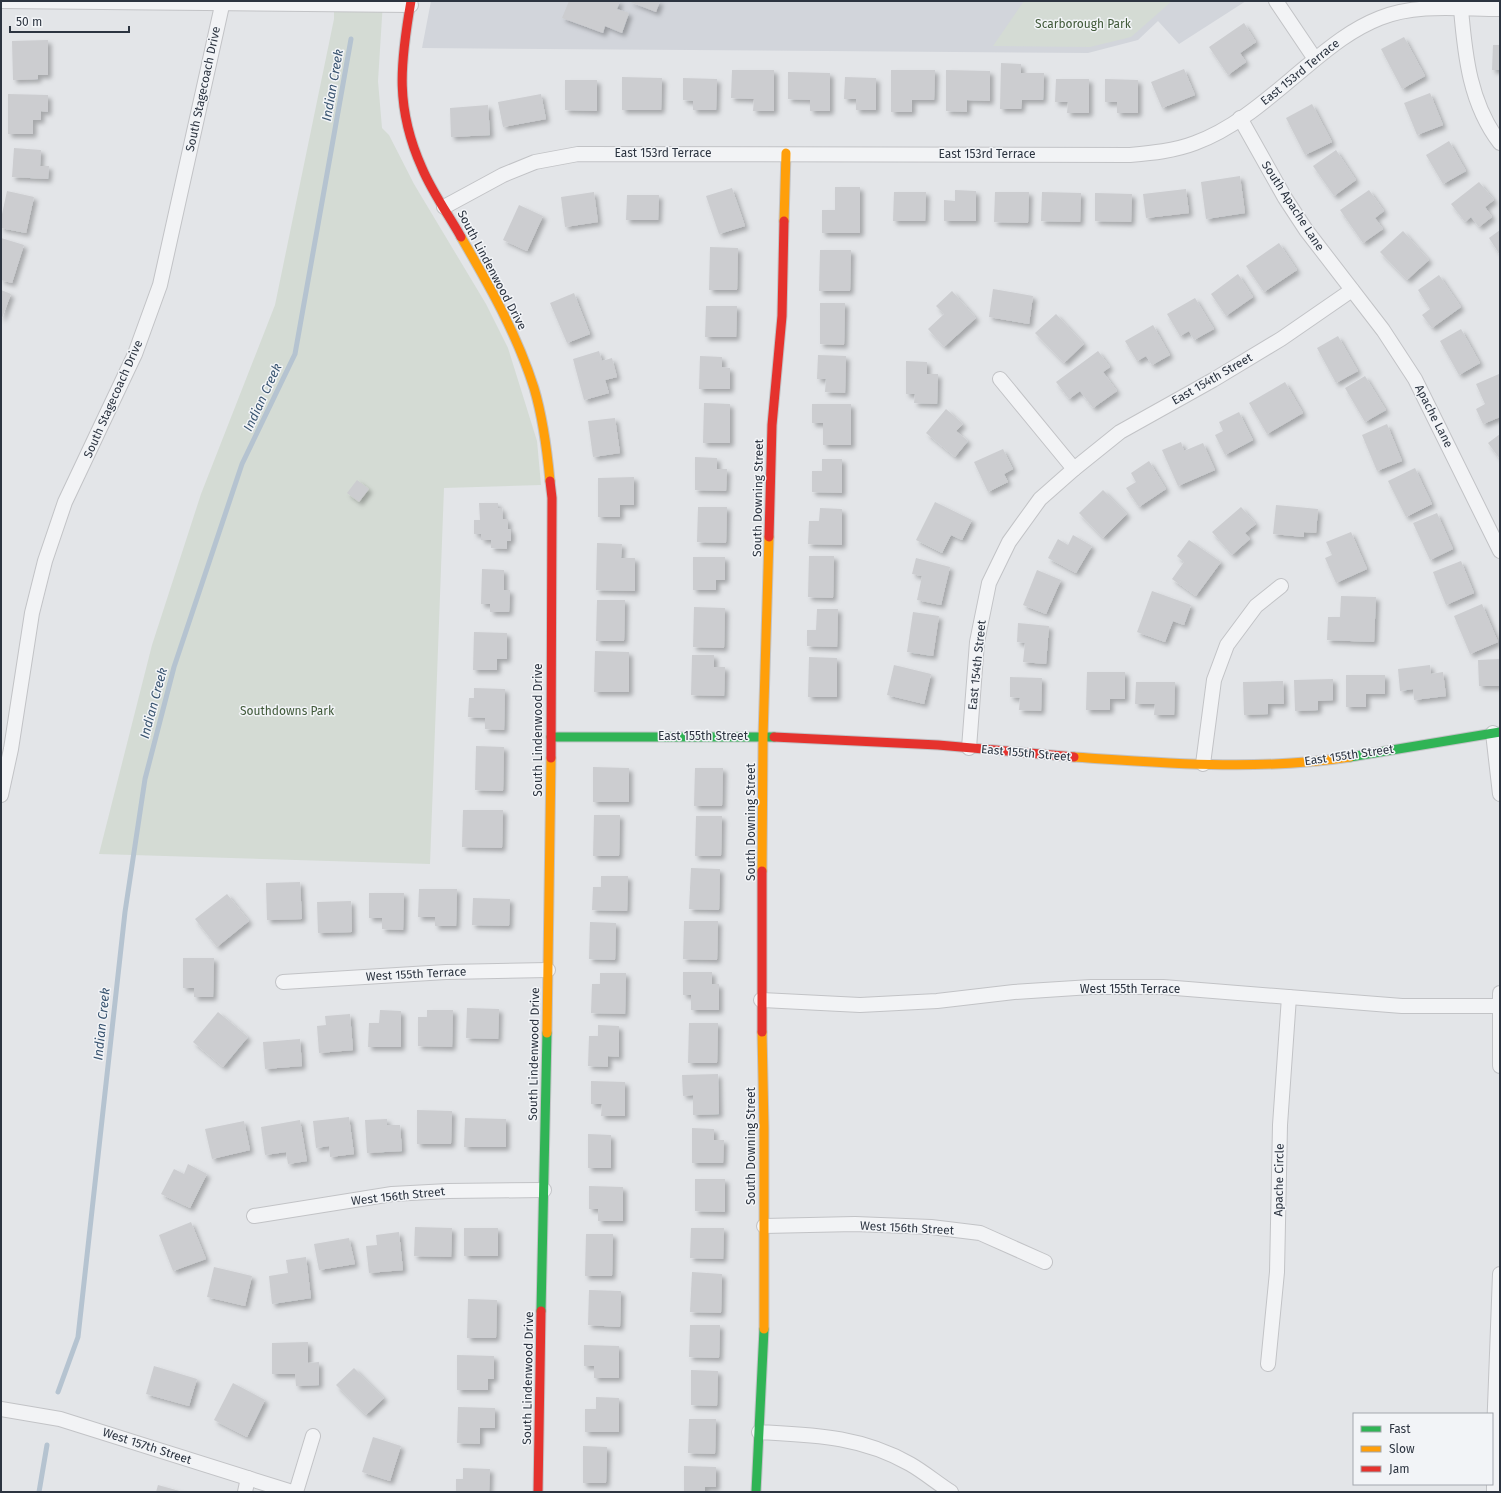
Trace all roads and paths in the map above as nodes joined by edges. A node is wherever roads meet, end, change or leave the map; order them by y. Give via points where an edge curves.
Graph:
1 (1276, 1) edge
2 (1, 2) edge
3 (222, 2) edge
4 (411, 3) edge
5 (1461, 9) junction
6 (1500, 9) edge
7 (1315, 59) junction
8 (1240, 118) junction
9 (1500, 143) edge
10 (786, 153) junction
11 (444, 207) junction
12 (1352, 290) junction
13 (1000, 379) dead end
14 (1074, 469) junction
15 (1500, 551) edge
16 (1282, 586) dead end
17 (1496, 733) edge
18 (550, 736) junction
19 (764, 737) junction
20 (969, 748) junction
21 (1203, 764) junction
22 (4, 766) edge
23 (1500, 794) edge
24 (1, 795) edge
25 (548, 970) junction
26 (284, 982) dead end
27 (1500, 992) edge
28 (1289, 997) junction
29 (761, 1000) junction
30 (1500, 1006) edge
31 (1500, 1066) edge
32 (544, 1190) junction
33 (254, 1216) dead end
34 (764, 1226) junction
35 (1045, 1262) dead end
36 (1500, 1274) edge
37 (1268, 1364) dead end
38 (1, 1409) edge
39 (759, 1432) junction
40 (313, 1436) dead end
41 (1497, 1463) edge
42 (248, 1478) junction
43 (245, 1492) edge
44 (292, 1492) edge
45 (296, 1492) edge
46 (538, 1492) edge
47 (756, 1492) edge
48 (951, 1492) edge
49 (1494, 1492) edge

1 - 7 street
2 - 3 street
3 - 4 street
3 - 22 street, South Stagecoach Drive via 160,285 135,354 65,502 45,561 32,613 24,671
4 - 11 street, South Lindenwood Drive via 404,41 401,85 407,128 422,169
5 - 6 street, East 153rd Terrace
5 - 7 street, East 153rd Terrace via 1421,9 1394,13 1354,30
5 - 9 street via 1465,58 1470,80 1480,108
7 - 8 street, East 153rd Terrace
8 - 10 street, East 153rd Terrace via 1216,134 1196,143 1153,153
8 - 12 street, South Apache Lane via 1302,224
10 - 11 street, East 153rd Terrace via 578,154 535,162
10 - 19 street, South Downing Street via 782,316 772,425
11 - 18 street, South Lindenwood Drive via 494,294 517,343 534,388 546,438 552,498
12 - 14 street, East 154th Street via 1213,380 1120,432
12 - 15 street, Apache Lane via 1383,330 1415,380
13 - 14 street
14 - 20 street, East 154th Street via 1040,499 1009,542 989,583 977,642
16 - 21 street via 1256,606 1227,645 1214,680
17 - 21 street, East 155th Street via 1323,761
17 - 23 street
18 - 19 street, East 155th Street
18 - 25 street, South Lindenwood Drive
19 - 20 street, East 155th Street
19 - 29 street, South Downing Street
20 - 21 street, East 155th Street via 1144,762
22 - 24 street, South Stagecoach Drive
25 - 26 street, West 155th Terrace via 446,972
25 - 32 street, South Lindenwood Drive
27 - 30 street
28 - 29 street, West 155th Terrace via 1163,987 1091,987 860,1005
28 - 30 street, West 155th Terrace via 1402,1006
28 - 37 street, Apache Circle via 1280,1125 1277,1272
29 - 34 street, South Downing Street
30 - 31 street
32 - 33 street, West 156th Street via 392,1194
32 - 46 street, South Lindenwood Drive
34 - 35 street, West 156th Street via 855,1224 980,1233
34 - 39 street, South Downing Street via 764,1323
36 - 41 street
38 - 42 street, West 157th Street via 60,1419
39 - 47 street, South Downing Street
39 - 48 street via 825,1435 869,1445 911,1464
40 - 45 street
41 - 49 street
42 - 43 street
42 - 44 street, West 157th Street

